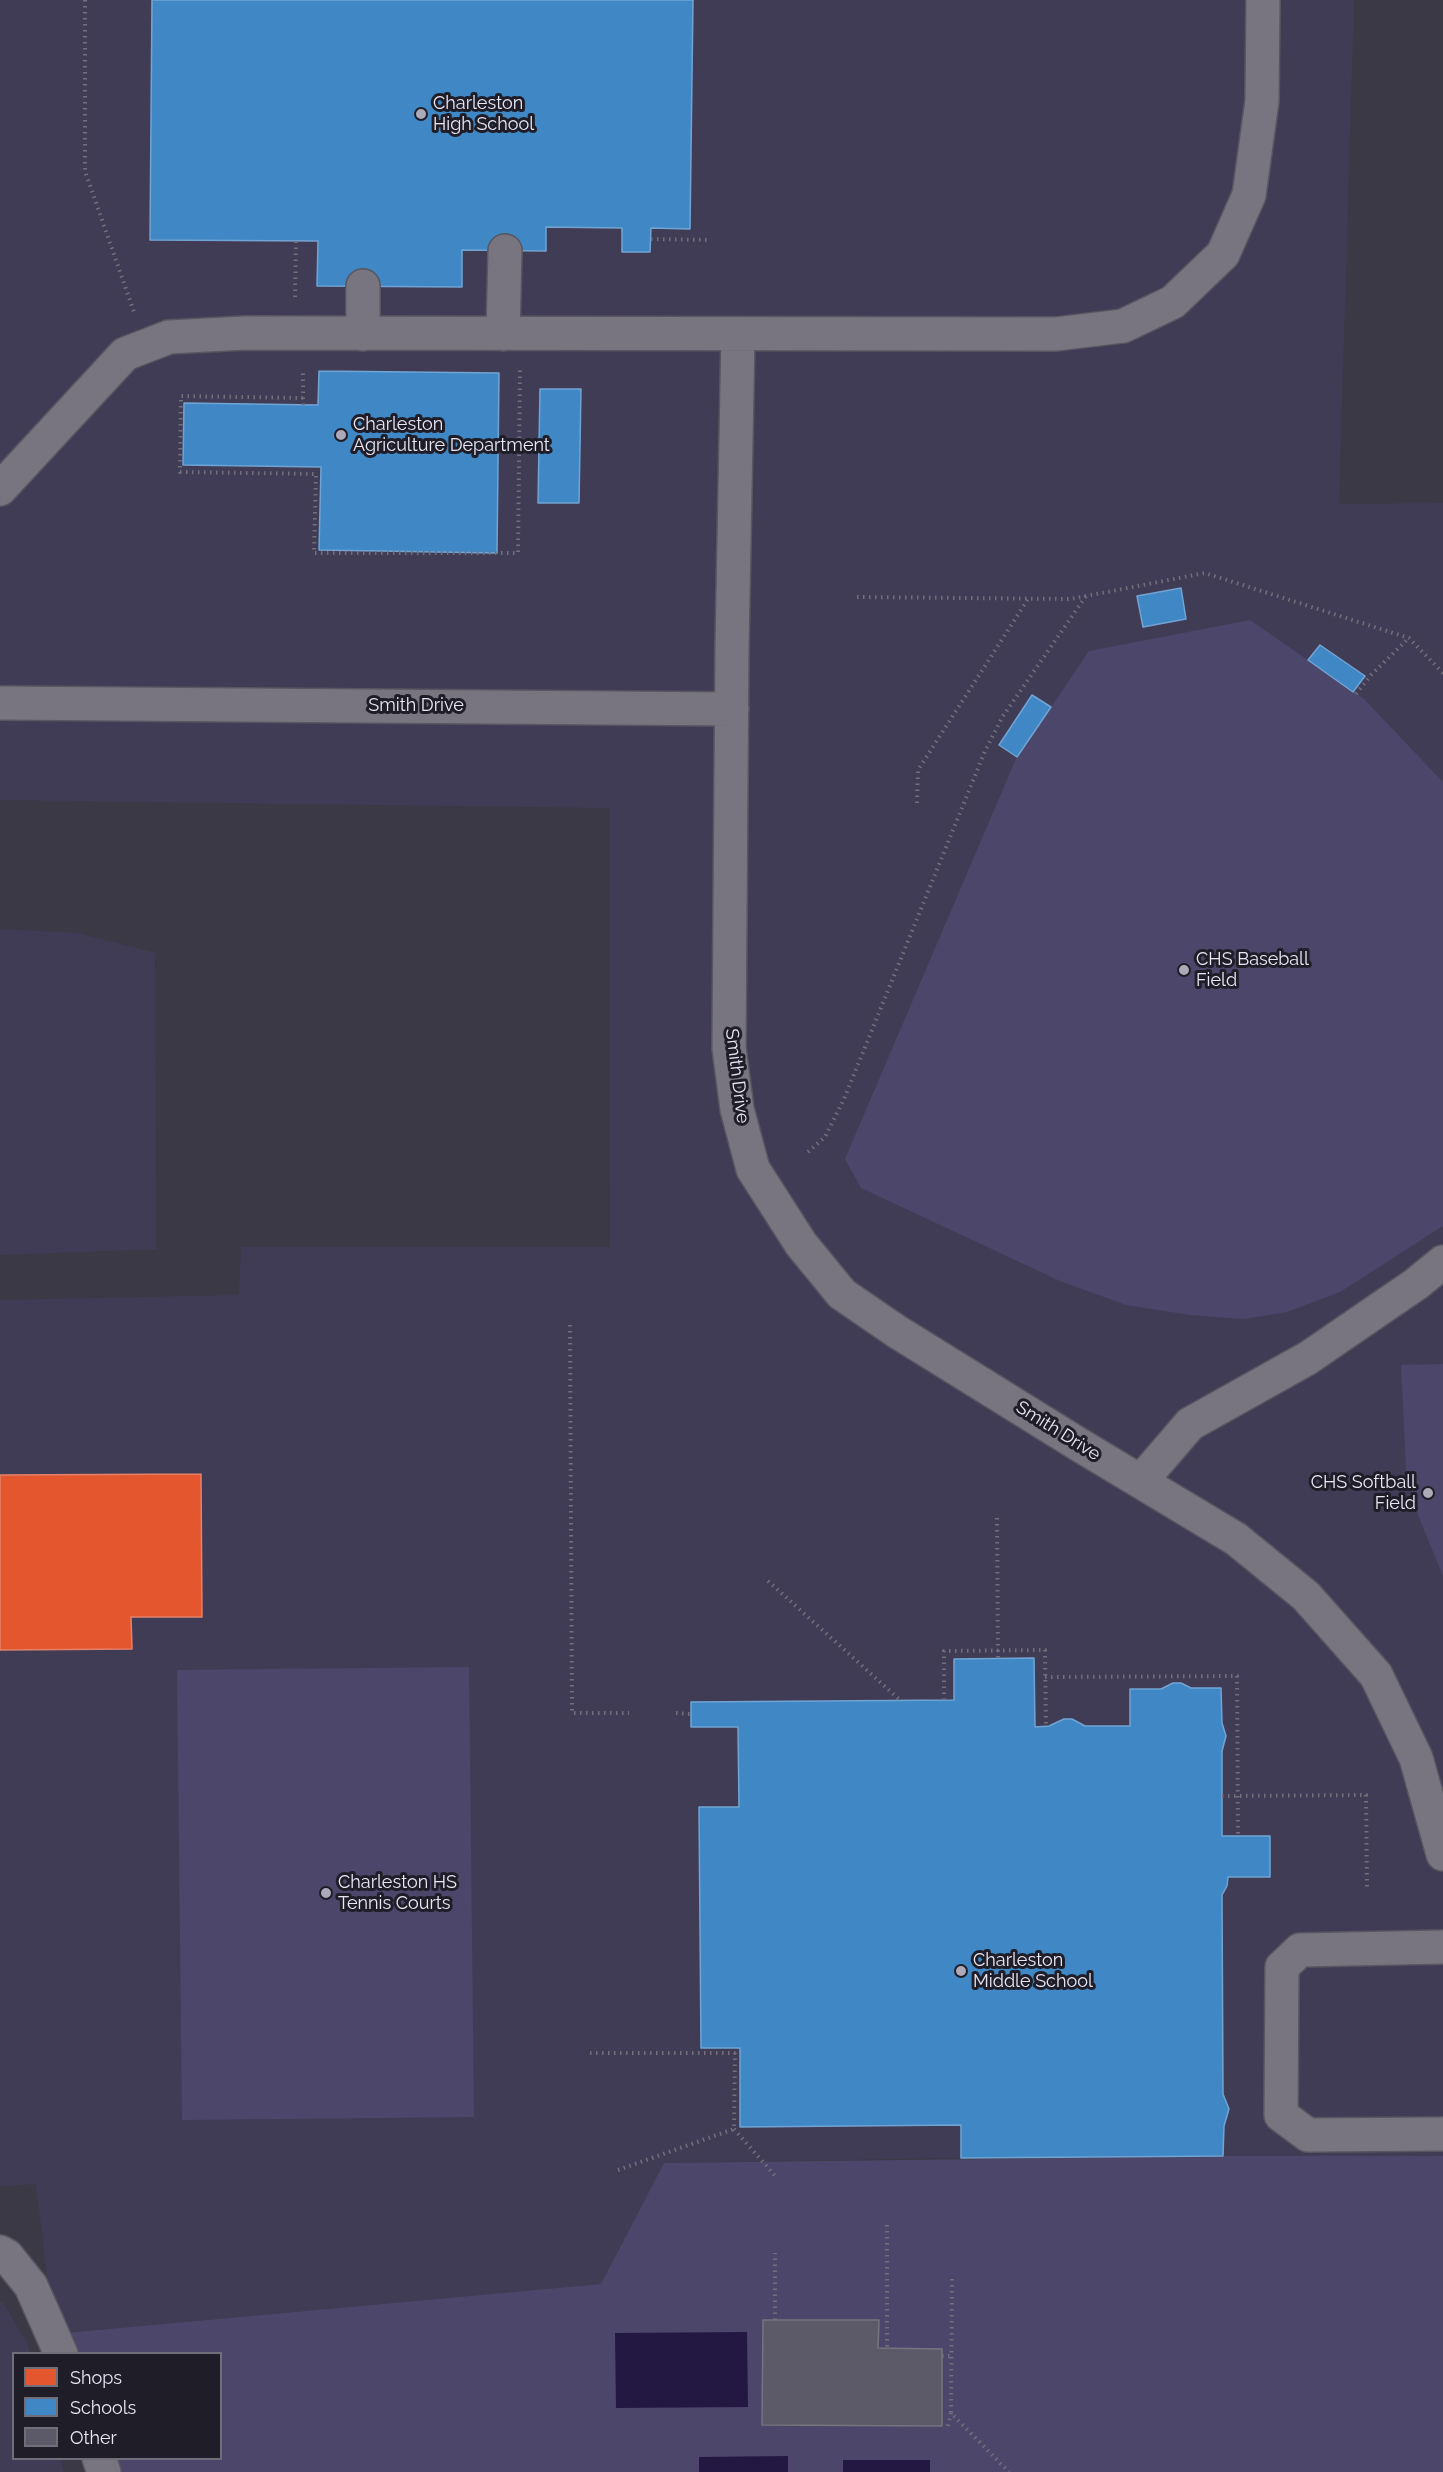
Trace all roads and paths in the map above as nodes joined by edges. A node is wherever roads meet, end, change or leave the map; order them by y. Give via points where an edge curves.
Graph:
1 (85, 0) edge
2 (1263, 0) edge
3 (651, 239) dead end
4 (708, 240) dead end
5 (296, 241) dead end
6 (505, 250) dead end
7 (363, 286) dead end
8 (295, 306) dead end
9 (136, 317) dead end
10 (363, 334) junction
11 (738, 335) junction
12 (511, 347) junction
13 (303, 398) dead end
14 (0, 489) edge
15 (1086, 596) junction
16 (857, 597) dead end
17 (1029, 599) junction
18 (1409, 638) junction
19 (1443, 673) edge
20 (1356, 694) dead end
21 (0, 703) edge
22 (732, 709) junction
23 (917, 803) dead end
24 (808, 1152) dead end
25 (1443, 1262) edge
26 (570, 1325) dead end
27 (1141, 1482) junction
28 (997, 1518) dead end
29 (768, 1581) dead end
30 (998, 1651) junction
31 (998, 1659) dead end
32 (1045, 1677) junction
33 (1176, 1677) junction
34 (1176, 1683) dead end
35 (900, 1700) dead end
36 (944, 1700) dead end
37 (629, 1713) dead end
38 (676, 1713) dead end
39 (691, 1714) dead end
40 (1046, 1727) dead end
41 (1222, 1796) dead end
42 (1238, 1796) junction
43 (1238, 1836) dead end
44 (1443, 1854) edge
45 (1367, 1889) dead end
46 (1443, 1947) edge
47 (590, 2053) dead end
48 (734, 2129) junction
49 (1443, 2134) edge
50 (618, 2170) dead end
51 (776, 2177) dead end
52 (887, 2225) dead end
53 (0, 2252) edge
54 (775, 2253) dead end
55 (952, 2278) dead end
56 (775, 2320) dead end
57 (887, 2348) dead end
58 (60, 2352) edge
59 (942, 2356) dead end
60 (951, 2356) junction
61 (951, 2413) junction
62 (948, 2426) dead end
63 (1009, 2472) edge

1 - 9 path via 85,171
2 - 11 street via 1262,101 1250,195 1223,254 1173,302 1123,326 1056,334
3 - 4 path
5 - 8 path
6 - 12 street
7 - 10 street
10 - 12 street
10 - 14 street via 208,334 170,338 125,354
11 - 12 street
11 - 22 street
12 - 13 path via 518,553 314,553 316,474 180,472 181,396
15 - 17 path
15 - 18 path via 1205,573
15 - 24 path via 998,724 844,1100 825,1137
16 - 17 path
17 - 23 path via 918,770
18 - 19 path
18 - 20 path
21 - 22 street, Smith Drive
22 - 27 street, Smith Drive via 729,1048 737,1109 753,1169 801,1244 842,1294
25 - 27 street via 1308,1358 1190,1424
26 - 37 path via 572,1713
27 - 44 street, Smith Drive via 1236,1539 1298,1589 1376,1675 1416,1758
28 - 30 path
29 - 35 path
30 - 31 path
30 - 32 path via 1045,1650
30 - 36 path via 944,1651
32 - 33 path
32 - 40 path
33 - 34 path
33 - 42 path via 1237,1676
38 - 39 path
41 - 42 path
42 - 43 path
42 - 45 path via 1366,1795
46 - 49 street via 1300,1950 1282,1967 1281,2081 1281,2115 1308,2135
47 - 48 path via 737,2053
48 - 50 path
48 - 51 path
52 - 57 path
53 - 58 street via 31,2286
54 - 56 path
55 - 60 path
59 - 60 path
60 - 61 path
61 - 62 path
61 - 63 path

